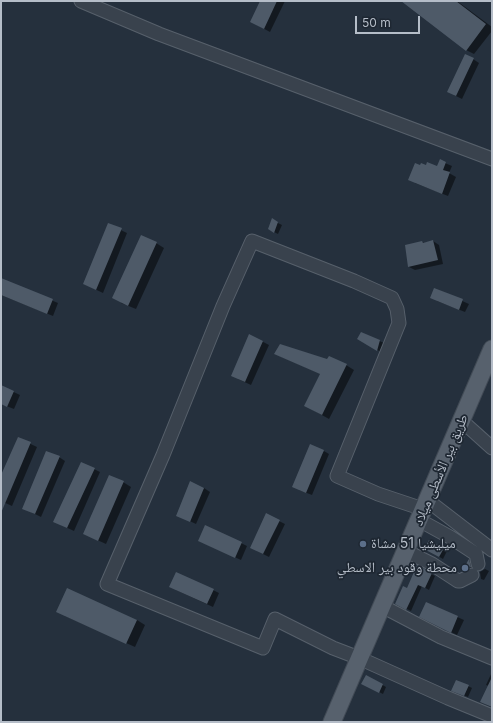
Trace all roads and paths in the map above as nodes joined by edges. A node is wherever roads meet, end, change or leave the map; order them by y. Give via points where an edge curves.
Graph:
1 (81, 1) edge
2 (492, 159) edge
3 (492, 349) edge
4 (462, 421) junction
5 (492, 448) edge
6 (423, 510) junction
7 (492, 550) edge
8 (406, 551) junction
9 (382, 606) junction
10 (359, 658) junction
11 (492, 658) edge
12 (492, 716) edge
13 (332, 722) edge

1 - 2 street via 159,34
3 - 4 main road, طريق بير الأسطى ميلاد
4 - 5 street
4 - 6 main road, طريق بير الأسطى ميلاد
6 - 7 street
6 - 8 main road, طريق بير الأسطى ميلاد
6 - 8 street via 450,537 476,554 475,569 458,581
6 - 10 street via 337,476 399,323 397,308 392,298 252,241 223,306 164,455 107,584 263,648 275,619
8 - 9 main road, طريق بير الأسطى ميلاد
9 - 10 main road, طريق بير الأسطى ميلاد
9 - 11 street via 442,637
10 - 12 street
10 - 13 main road, طريق بير الأسطى ميلاد

